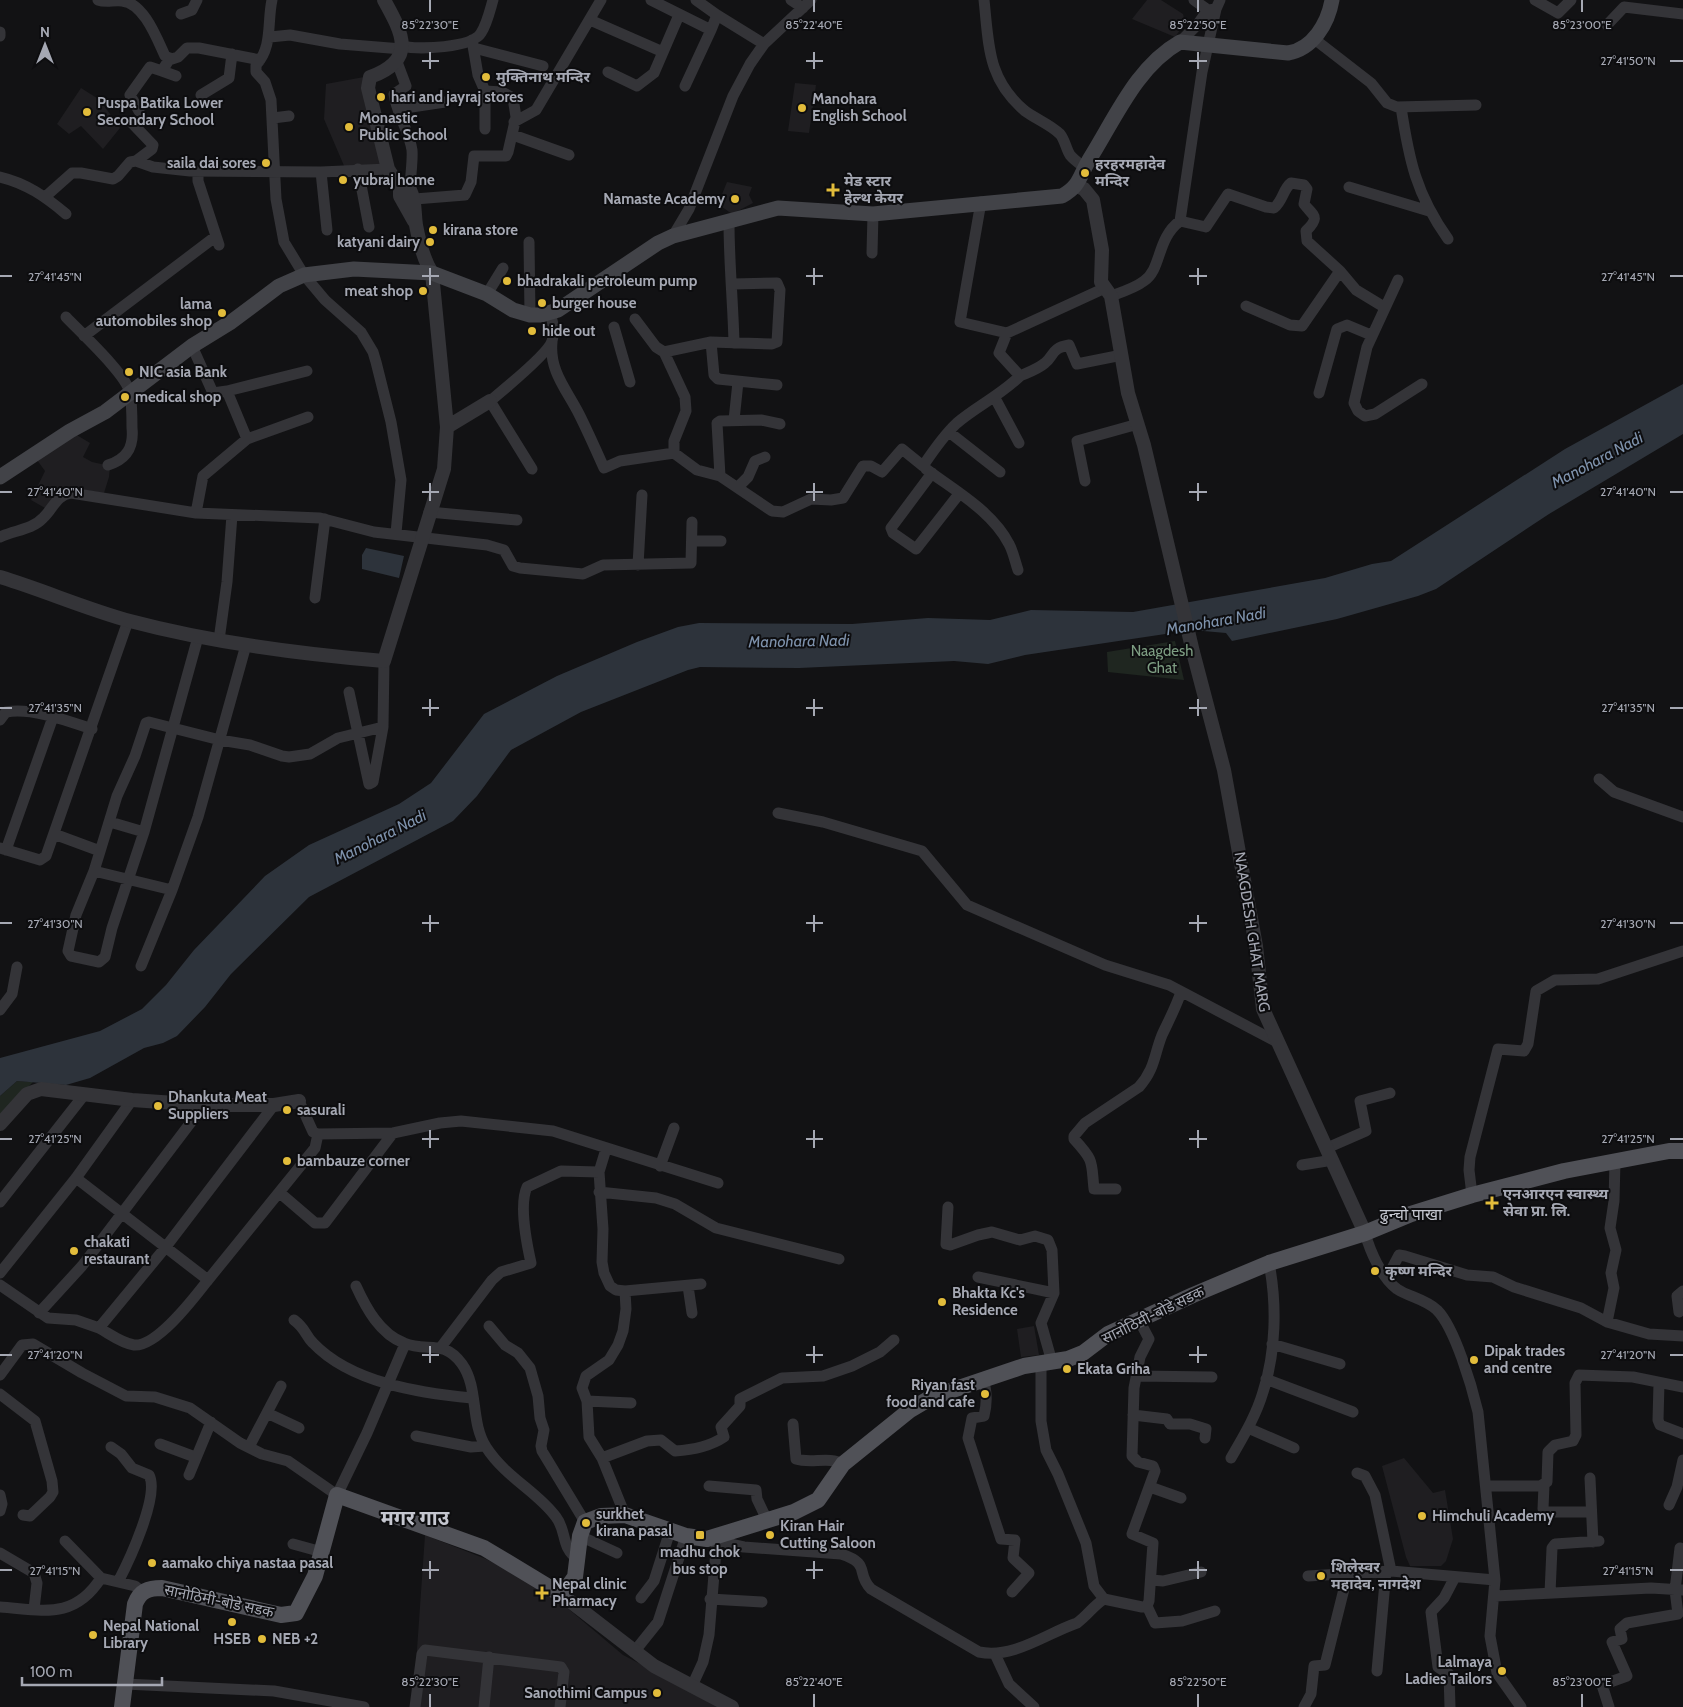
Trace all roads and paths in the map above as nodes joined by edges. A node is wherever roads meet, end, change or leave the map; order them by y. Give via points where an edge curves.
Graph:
1 (98, 0) edge
2 (198, 0) edge
3 (272, 0) edge
4 (384, 0) edge
5 (493, 0) edge
6 (601, 0) edge
7 (651, 0) edge
8 (696, 0) edge
9 (792, 0) edge
10 (984, 0) edge
11 (1194, 0) edge
12 (1332, 0) edge
13 (1535, 0) edge
14 (1571, 0) edge
15 (807, 4) edge
16 (1624, 4) edge
17 (1215, 6) edge
18 (182, 14) dead end
19 (1683, 14) edge
20 (679, 15) junction
21 (717, 15) junction
22 (590, 20) junction
23 (1607, 25) dead end
24 (711, 30) junction
25 (0, 32) edge
26 (0, 36) edge
27 (270, 37) junction
28 (1313, 38) junction
29 (1180, 42) junction
30 (473, 44) junction
31 (764, 44) junction
32 (1210, 45) junction
33 (400, 52) junction
34 (663, 52) junction
35 (232, 54) junction
36 (170, 58) junction
37 (260, 60) junction
38 (543, 66) dead end
39 (162, 71) junction
40 (608, 72) dead end
41 (176, 76) dead end
42 (685, 86) dead end
43 (484, 90) junction
44 (201, 95) dead end
45 (445, 102) dead end
46 (1476, 105) dead end
47 (1401, 107) junction
48 (398, 109) junction
49 (140, 111) dead end
50 (289, 116) dead end
51 (273, 118) junction
52 (130, 121) dead end
53 (514, 122) junction
54 (485, 129) dead end
55 (514, 135) junction
56 (569, 155) dead end
57 (136, 161) junction
58 (1085, 168) junction
59 (358, 169) junction
60 (388, 169) junction
61 (198, 171) junction
62 (276, 172) junction
63 (321, 172) junction
64 (0, 177) edge
65 (1077, 186) junction
66 (1349, 187) dead end
67 (408, 192) junction
68 (45, 197) junction
69 (981, 202) junction
70 (1429, 211) junction
71 (66, 214) dead end
72 (874, 214) junction
73 (1180, 221) junction
74 (729, 222) junction
75 (369, 227) dead end
76 (327, 230) dead end
77 (672, 236) junction
78 (1448, 239) dead end
79 (529, 242) dead end
80 (872, 253) dead end
81 (502, 268) dead end
82 (1340, 271) junction
83 (432, 273) junction
84 (304, 275) junction
85 (1398, 280) dead end
86 (733, 284) junction
87 (1108, 292) junction
88 (488, 294) junction
89 (1246, 306) dead end
90 (1384, 307) junction
91 (550, 313) junction
92 (530, 315) junction
93 (66, 317) dead end
94 (635, 319) dead end
95 (614, 328) dead end
96 (1007, 333) junction
97 (1371, 335) junction
98 (84, 336) junction
99 (552, 342) junction
100 (712, 342) junction
101 (734, 343) junction
102 (192, 346) junction
103 (664, 352) junction
104 (1122, 355) junction
105 (307, 371) dead end
106 (1020, 376) junction
107 (630, 382) dead end
108 (738, 382) junction
109 (1422, 384) dead end
110 (777, 385) dead end
111 (130, 391) junction
112 (227, 391) junction
113 (1319, 393) dead end
114 (995, 398) junction
115 (490, 401) junction
116 (308, 417) dead end
117 (734, 420) junction
118 (780, 424) dead end
119 (1138, 424) junction
120 (447, 427) junction
121 (949, 432) junction
122 (247, 439) junction
123 (1019, 443) dead end
124 (674, 453) junction
125 (765, 457) dead end
126 (108, 465) dead end
127 (532, 469) dead end
128 (927, 470) junction
129 (1000, 472) dead end
130 (720, 476) junction
131 (0, 477) edge
132 (1085, 480) dead end
133 (738, 487) junction
134 (959, 494) junction
135 (642, 495) dead end
136 (429, 512) junction
137 (196, 513) junction
138 (232, 514) junction
139 (326, 519) junction
140 (517, 520) dead end
141 (692, 522) dead end
142 (396, 533) junction
143 (0, 537) edge
144 (423, 538) junction
145 (692, 541) junction
146 (722, 541) dead end
147 (638, 565) junction
148 (1018, 570) dead end
149 (0, 577) edge
150 (315, 598) dead end
151 (128, 621) junction
152 (198, 637) junction
153 (219, 640) junction
154 (246, 645) junction
155 (384, 661) junction
156 (349, 692) dead end
157 (53, 716) junction
158 (0, 720) edge
159 (383, 727) junction
160 (174, 728) junction
161 (92, 729) junction
162 (357, 732) junction
163 (220, 740) junction
164 (1599, 779) dead end
165 (778, 813) dead end
166 (1683, 817) edge
167 (110, 822) junction
168 (144, 832) junction
169 (54, 834) junction
170 (3, 849) edge
171 (100, 851) junction
172 (94, 871) junction
173 (128, 880) junction
174 (172, 890) junction
175 (1683, 951) edge
176 (141, 966) dead end
177 (17, 968) dead end
178 (1181, 992) junction
179 (0, 1010) edge
180 (1277, 1042) junction
181 (1390, 1093) dead end
182 (84, 1095) junction
183 (132, 1100) junction
184 (299, 1101) joint
185 (274, 1104) junction
186 (204, 1105) junction
187 (0, 1124) edge
188 (674, 1128) dead end
189 (393, 1133) junction
190 (318, 1134) junction
191 (606, 1149) junction
192 (1683, 1151) edge
193 (1330, 1154) junction
194 (1614, 1161) junction
195 (1302, 1165) dead end
196 (660, 1166) junction
197 (599, 1172) junction
198 (76, 1178) junction
199 (718, 1183) dead end
200 (1116, 1190) dead end
201 (599, 1192) junction
202 (280, 1193) junction
203 (1472, 1195) junction
204 (0, 1202) edge
205 (948, 1207) dead end
206 (121, 1213) junction
207 (1365, 1233) junction
208 (166, 1248) junction
209 (839, 1259) dead end
210 (1269, 1263) junction
211 (0, 1273) edge
212 (978, 1277) dead end
213 (1387, 1278) junction
214 (208, 1280) junction
215 (701, 1284) dead end
216 (0, 1285) edge
217 (356, 1286) dead end
218 (688, 1286) junction
219 (625, 1291) junction
220 (1683, 1291) edge
221 (1054, 1293) junction
222 (1679, 1312) dead end
223 (39, 1313) junction
224 (692, 1313) dead end
225 (294, 1320) dead end
226 (1139, 1320) junction
227 (1607, 1322) junction
228 (489, 1326) dead end
229 (99, 1328) junction
230 (1683, 1336) edge
231 (894, 1340) dead end
232 (405, 1344) junction
233 (1272, 1344) junction
234 (441, 1347) junction
235 (1047, 1363) junction
236 (1340, 1364) dead end
237 (0, 1375) edge
238 (1137, 1376) junction
239 (1212, 1377) dead end
240 (1266, 1379) junction
241 (983, 1380) junction
242 (1659, 1383) junction
243 (388, 1385) junction
244 (281, 1386) dead end
245 (1683, 1387) edge
246 (0, 1394) edge
247 (472, 1398) junction
248 (587, 1401) junction
249 (632, 1403) dead end
250 (1353, 1412) dead end
251 (267, 1413) junction
252 (1133, 1415) junction
253 (211, 1422) junction
254 (793, 1424) dead end
255 (299, 1428) dead end
256 (1248, 1428) junction
257 (1683, 1434) edge
258 (416, 1436) dead end
259 (1205, 1438) dead end
260 (160, 1444) dead end
261 (485, 1446) junction
262 (111, 1447) dead end
263 (249, 1447) junction
264 (1294, 1448) dead end
265 (195, 1457) junction
266 (602, 1458) junction
267 (1231, 1458) dead end
268 (1683, 1460) edge
269 (842, 1464) junction
270 (1357, 1472) dead end
271 (190, 1475) dead end
272 (1590, 1478) dead end
273 (1544, 1485) junction
274 (709, 1486) dead end
275 (1487, 1486) junction
276 (1150, 1487) junction
277 (0, 1495) edge
278 (337, 1495) junction
279 (1181, 1498) dead end
280 (1669, 1506) dead end
281 (0, 1511) edge
282 (1591, 1512) junction
283 (23, 1515) dead end
284 (625, 1515) junction
285 (767, 1520) junction
286 (583, 1529) junction
287 (670, 1531) junction
288 (686, 1536) junction
289 (717, 1538) junction
290 (65, 1541) dead end
291 (293, 1544) dead end
292 (1680, 1548) dead end
293 (322, 1552) junction
294 (0, 1553) edge
295 (617, 1553) dead end
296 (578, 1559) junction
297 (1389, 1571) junction
298 (1201, 1572) dead end
299 (1348, 1574) junction
300 (1308, 1576) dead end
301 (1456, 1577) junction
302 (101, 1578) junction
303 (1151, 1580) junction
304 (1495, 1580) junction
305 (118, 1582) junction
306 (1679, 1590) edge
307 (142, 1592) junction
308 (1012, 1592) dead end
309 (1550, 1593) junction
310 (562, 1595) junction
311 (1495, 1596) junction
312 (641, 1598) dead end
313 (710, 1599) junction
314 (1104, 1599) junction
315 (762, 1602) dead end
316 (0, 1606) edge
317 (1147, 1606) junction
318 (34, 1609) junction
319 (1214, 1611) dead end
320 (634, 1652) junction
321 (994, 1654) junction
322 (489, 1658) junction
323 (1377, 1671) dead end
324 (124, 1684) junction
325 (692, 1686) junction
326 (122, 1707) edge
327 (364, 1707) edge
328 (415, 1707) edge
329 (484, 1707) edge
330 (560, 1707) edge
331 (732, 1707) edge
332 (1034, 1707) edge
333 (1304, 1707) edge
334 (1450, 1707) edge
335 (1521, 1707) edge
336 (1609, 1707) edge

1 - 36 street via 124,1 143,14 165,56
2 - 18 street via 192,10
3 - 27 street via 268,22
4 - 33 street via 401,32
5 - 30 street via 480,35
6 - 22 street
7 - 20 street
8 - 21 street
9 - 15 street
10 - 58 street via 986,42 1002,86 1026,112 1060,135 1070,155
11 - 17 street
12 - 28 main road via 1327,18
13 - 14 street via 1558,13
15 - 31 street
16 - 19 street
16 - 23 street
17 - 29 street
17 - 32 street
20 - 24 street
20 - 34 street
21 - 24 street
21 - 31 street
22 - 34 street
22 - 53 street via 536,110
24 - 42 street
25 - 26 street
27 - 33 street via 290,35
27 - 37 street
28 - 32 main road via 1304,47 1288,53
28 - 47 street via 1371,83 1387,103
29 - 32 main road
29 - 58 main road via 1165,50 1143,72
30 - 33 street
30 - 38 street
30 - 43 street
31 - 77 street via 741,79 689,209
32 - 73 street via 1202,72
33 - 48 street via 406,86 394,94
33 - 60 street via 385,72 370,77 368,88
34 - 40 street via 654,74 637,86
35 - 36 street via 187,48 178,58
35 - 37 street
35 - 44 street via 229,78
36 - 39 street
37 - 51 street via 256,72 268,91
39 - 41 street
39 - 49 street via 150,67 130,96
43 - 53 street via 502,92 513,98
43 - 54 street
45 - 48 street
46 - 47 street
47 - 70 street via 1406,145 1418,188
48 - 67 street via 412,149
50 - 51 street
51 - 62 street
52 - 57 street via 153,145
53 - 55 street
55 - 56 street
55 - 67 street via 506,156 474,156 471,182 465,195
57 - 61 street via 153,167
57 - 68 street via 130,162 114,179 72,174
58 - 65 main road
59 - 60 street
59 - 63 street
59 - 75 street
60 - 67 street
61 - 62 street
61 - 98 street via 198,181 217,241
62 - 63 street
62 - 84 street via 276,199 284,242
63 - 76 street
64 - 68 street via 16,181
65 - 69 main road via 1062,196
65 - 87 street, NAAGDESH GHAT MARG via 1093,200 1102,250 1101,282
66 - 70 street
67 - 83 street via 400,196 416,224 425,262
68 - 71 street
69 - 72 main road
69 - 96 street via 960,322
70 - 78 street
72 - 74 main road via 778,208
72 - 80 street
73 - 82 street via 1206,228 1228,194 1274,208 1280,204 1288,185 1298,183 1307,189 1304,204 1312,210 1315,218 1306,231 1307,241
73 - 87 street via 1165,236 1146,281
74 - 77 main road
74 - 86 street via 729,274
77 - 91 main road
79 - 92 street
81 - 88 street
82 - 89 street via 1302,326 1290,325
82 - 90 street via 1356,290
83 - 84 main road via 354,269
83 - 88 main road
83 - 120 street
84 - 102 main road via 279,286
84 - 142 street via 325,300 361,332 373,352 402,480
85 - 90 street
86 - 101 street
86 - 101 street via 772,282 777,283 780,290 777,342
87 - 96 street
87 - 104 street, NAAGDESH GHAT MARG
88 - 92 main road via 513,310
90 - 97 street
91 - 92 main road
91 - 99 street via 554,331
93 - 98 street
94 - 103 street via 656,347
95 - 107 street
96 - 106 street via 998,353
97 - 109 street via 1354,403 1358,411 1366,416 1375,414
97 - 113 street via 1347,325 1337,329
98 - 111 street
99 - 115 street via 523,374
99 - 124 street via 552,359 558,378 583,421 604,468 620,461
100 - 101 street
100 - 103 street
100 - 108 street via 714,376
102 - 111 main road
102 - 112 street via 213,393
103 - 124 street via 685,398 686,410 674,441
104 - 106 street via 1077,364 1069,344 1053,351 1048,362
104 - 119 street, NAAGDESH GHAT MARG via 1128,393
105 - 112 street
106 - 114 street
108 - 110 street
108 - 117 street
111 - 126 street via 133,437 128,454
111 - 131 main road via 105,412
112 - 122 street
114 - 121 street
114 - 123 street
115 - 120 street
115 - 127 street
116 - 122 street
117 - 118 street
117 - 130 street via 720,421 716,426
119 - 132 street via 1077,441
119 - 180 street, NAAGDESH GHAT MARG via 1218,744 1256,946 1260,997
120 - 136 street via 444,469
121 - 128 street
121 - 129 street
122 - 137 street via 203,476
124 - 130 street via 697,470
125 - 133 street via 755,461 748,477
128 - 133 street via 902,449 882,472 863,466 843,498 811,499 782,512 772,511
128 - 134 street
128 - 134 street via 891,528 893,533 916,549
130 - 133 street
134 - 148 street via 975,504 995,524 1009,544
135 - 147 street
136 - 140 street
136 - 144 street
137 - 138 street
137 - 143 street via 71,492 60,496 43,519
138 - 139 street
138 - 153 street
139 - 142 street via 374,532
139 - 150 street
141 - 145 street
142 - 144 street
144 - 147 street via 504,550 513,566 520,568 583,574 603,566
144 - 155 street
145 - 146 street
145 - 147 street via 691,563
149 - 151 street
151 - 152 street
151 - 161 street
152 - 153 street
152 - 160 street
153 - 154 street
154 - 155 street
154 - 163 street
155 - 159 street
156 - 162 street
157 - 158 street via 9,711
157 - 161 street
157 - 170 street
159 - 162 street
159 - 162 street via 373,782 369,784
160 - 163 street
160 - 167 street via 146,723
160 - 168 street
161 - 169 street
162 - 163 street via 302,756 282,756 250,745
163 - 174 street via 198,817
164 - 166 street via 1614,792
165 - 178 street via 922,850 967,905 1105,965
167 - 168 street
167 - 171 street
168 - 173 street
169 - 170 street via 46,856 40,860
169 - 171 street
171 - 172 street
172 - 173 street
172 - 173 street via 76,914 68,951 71,956 103,961
173 - 174 street
174 - 176 street
175 - 203 street via 1598,979 1555,980 1536,991 1528,1044 1524,1051 1498,1049 1470,1157
177 - 179 street via 12,994
178 - 180 street
178 - 200 street via 1146,1079 1085,1123 1074,1136 1093,1165 1094,1190
180 - 193 street, NAAGDESH GHAT MARG
181 - 193 street via 1360,1101 1366,1131
182 - 183 street
182 - 187 street via 33,1091
182 - 204 street
183 - 186 street
183 - 198 street
184 - 185 street
184 - 190 street via 313,1132
185 - 186 street
185 - 208 street
186 - 206 street
188 - 196 street
189 - 190 street
189 - 191 street via 462,1121 553,1131
189 - 202 street via 325,1223 315,1223
190 - 202 street via 315,1148
191 - 196 street
191 - 197 street
192 - 194 main road, सानोठिमी-बोडे सडक
193 - 195 street
193 - 207 street, NAAGDESH GHAT MARG
194 - 203 main road, सानोठिमी-बोडे सडक
194 - 227 street via 1610,1228 1616,1250 1612,1272 1614,1288
196 - 199 street
197 - 201 street
197 - 234 street via 561,1172 527,1187 527,1244 531,1263 501,1272 492,1280
198 - 206 street
198 - 211 street
201 - 209 street via 656,1198 675,1204 716,1228
201 - 219 street via 604,1273 610,1286
202 - 214 street
203 - 207 main road, सानोठिमी-बोडे सडक via 1411,1214
205 - 221 street via 946,1244 992,1232 1020,1240 1036,1236 1048,1240 1052,1250
206 - 208 street
206 - 223 street via 82,1266
207 - 210 main road, सानोठिमी-बोडे सडक
207 - 213 street via 1369,1248
208 - 214 street
208 - 229 street
210 - 226 main road, सानोठिमी-बोडे सडक
210 - 233 street via 1274,1303
212 - 221 street
213 - 227 street via 1400,1256 1405,1256 1466,1275 1493,1277 1514,1288 1581,1308
213 - 275 street via 1397,1289 1438,1311 1446,1323 1472,1386
214 - 229 street via 178,1315 145,1344 123,1342
215 - 218 street
216 - 223 street
217 - 232 street via 378,1323
218 - 219 street
218 - 224 street
219 - 248 street via 623,1331 610,1360 586,1376 582,1388
220 - 222 street via 1677,1296
221 - 235 street via 1041,1322
223 - 229 street via 48,1318 76,1320
225 - 243 street via 305,1328 312,1343 334,1359
226 - 235 main road, सानोठिमी-बोडे सडक via 1108,1334 1083,1352
226 - 238 street via 1150,1339 1140,1357
227 - 230 street via 1649,1334
228 - 286 street via 530,1368 544,1430 542,1451
231 - 266 street via 880,1352 852,1366 823,1376 782,1378 740,1399 740,1406 721,1427 724,1437 713,1444 695,1450 675,1451 662,1440
232 - 234 street
232 - 243 street
233 - 236 street
233 - 240 street
234 - 247 street via 462,1363
235 - 241 main road, सानोठिमी-बोडे सडक
235 - 314 street via 1041,1422 1046,1450 1086,1542 1094,1586
237 - 253 street via 22,1345 33,1344 126,1396 172,1400
238 - 239 street
238 - 252 street
240 - 250 street
240 - 256 street
241 - 269 main road, सानोठिमी-बोडे सडक via 932,1397 910,1410
241 - 308 street via 986,1411 984,1416 972,1418 968,1438 1001,1540 1015,1540 1013,1558 1029,1573
242 - 245 street
242 - 257 street via 1658,1420 1660,1424
242 - 273 street via 1633,1377 1579,1376 1575,1383 1576,1435 1574,1441 1555,1445 1548,1452
243 - 247 street
243 - 278 street
244 - 251 street
246 - 283 street via 35,1420 52,1481 50,1497 30,1516
247 - 261 street
248 - 249 street
248 - 266 street via 589,1437
251 - 255 street
251 - 263 street
252 - 259 street via 1206,1429
252 - 276 street via 1132,1456 1134,1460 1155,1468
253 - 263 street
253 - 265 street
254 - 269 street via 796,1459 811,1462 836,1460
256 - 264 street
256 - 267 street
258 - 261 street via 471,1447
260 - 265 street
261 - 296 street via 505,1472 552,1511 559,1520 567,1549
262 - 305 street via 132,1468 149,1475 152,1480 142,1524
263 - 278 street via 288,1461
265 - 271 street
266 - 284 street
268 - 280 street
269 - 285 main road, सानोठिमी-बोडे सडक via 818,1500
270 - 297 street via 1365,1476 1375,1495
272 - 282 street
273 - 275 street
273 - 282 street via 1544,1508 1547,1512
274 - 285 street via 756,1490
275 - 304 street
276 - 279 street
276 - 303 street via 1132,1534 1153,1543
277 - 281 street
278 - 293 main road, सानोठिमी-बोडे सडक
278 - 310 main road via 484,1548
282 - 309 street via 1596,1542 1555,1544 1552,1548
284 - 286 main road, सानोठिमी-बोडे सडक via 601,1516
284 - 287 main road, सानोठिमी-बोडे सडक
285 - 289 main road, सानोठिमी-बोडे सडक
286 - 295 street
286 - 296 main road
287 - 288 main road, सानोठिमी-बोडे सडक
287 - 312 street via 654,1581
288 - 289 main road, सानोठिमी-बोडे सडक
288 - 320 street via 658,1622
289 - 313 street
289 - 321 street via 744,1547 841,1554 852,1558 862,1567 866,1584 871,1589 978,1652
290 - 302 street
291 - 293 street
292 - 306 street
293 - 307 main road, सानोठिमी-बोडे सडक via 300,1607 289,1615 162,1588
294 - 318 street via 34,1573 37,1583
296 - 310 main road via 574,1577
297 - 299 street
297 - 301 street
297 - 323 street
298 - 303 street via 1163,1581
299 - 300 street
299 - 333 street via 1325,1665 1314,1666 1311,1694
301 - 304 street
301 - 334 street via 1431,1612 1438,1667 1448,1674 1450,1680
302 - 305 street
302 - 318 street via 88,1597 76,1605 57,1611
303 - 317 street
304 - 311 street
305 - 307 street via 135,1586
306 - 309 street via 1651,1588
306 - 336 street via 1678,1614 1627,1623 1620,1629 1622,1639 1612,1642 1627,1676 1602,1685
307 - 324 main road, सानोठिमी-बोडे सडक via 135,1604
309 - 311 street
310 - 320 street
311 - 335 street via 1490,1636 1497,1672
313 - 315 street
313 - 325 street via 707,1646
314 - 317 street
314 - 321 street via 1091,1607 1077,1624 1014,1650
316 - 318 street
317 - 319 street via 1155,1623 1182,1621
320 - 325 street
321 - 332 street via 1009,1684
322 - 328 street via 425,1650
322 - 329 street
322 - 330 street via 561,1667 564,1672
324 - 326 main road, सानोठिमी-बोडे सडक
324 - 327 street via 274,1691
325 - 331 street

